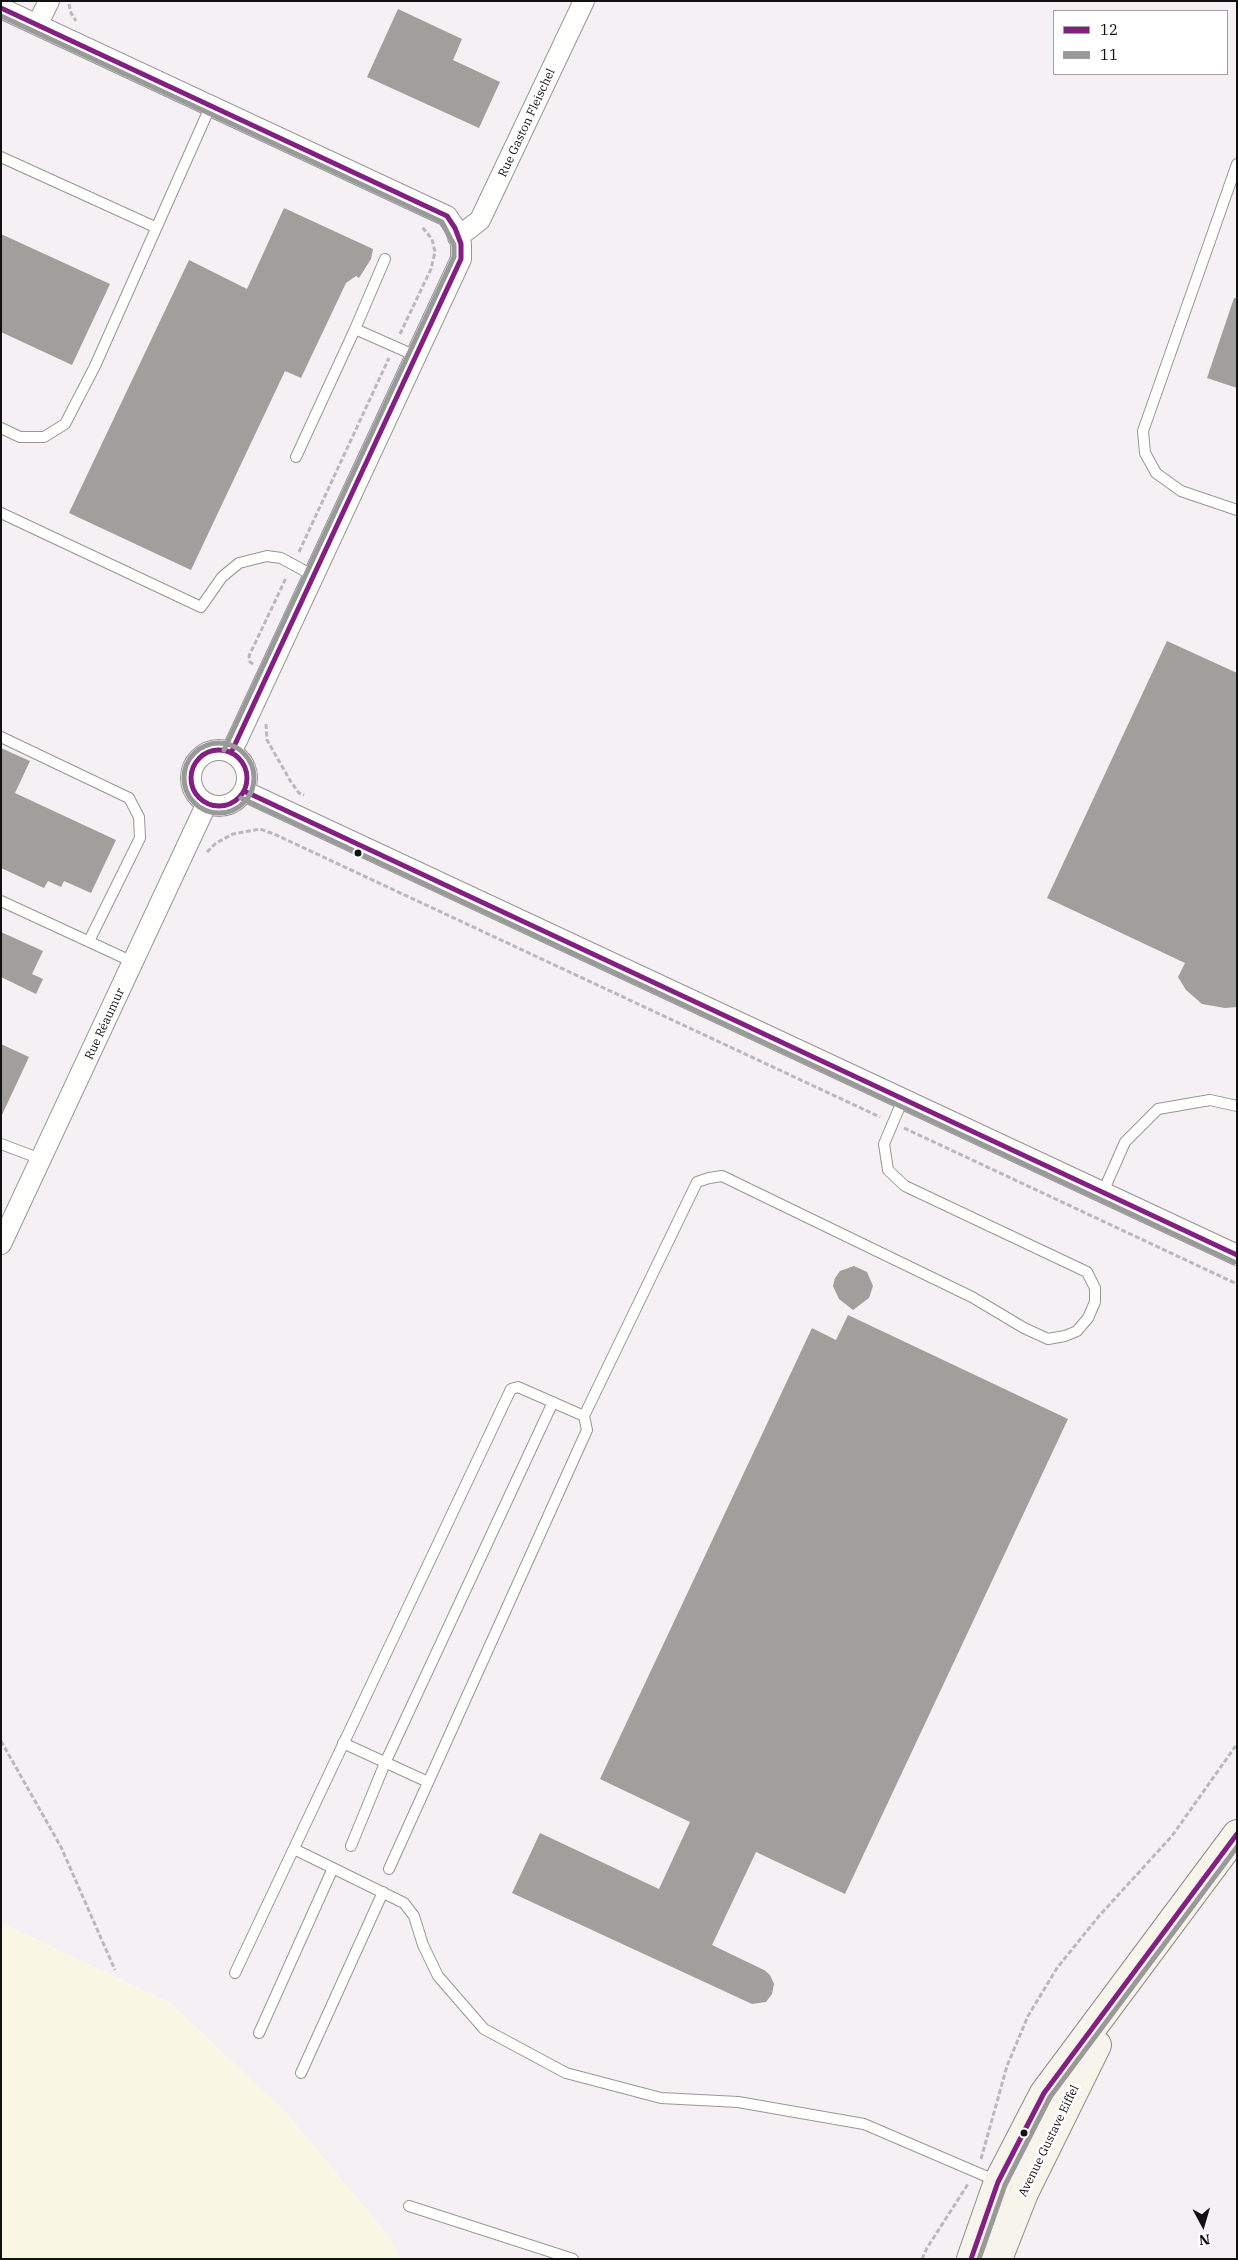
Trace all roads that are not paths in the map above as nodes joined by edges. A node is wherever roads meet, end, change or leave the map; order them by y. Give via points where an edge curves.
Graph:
1 (49, 1) edge
2 (584, 1) edge
3 (1, 8) edge
4 (37, 25) junction
5 (211, 105) junction
6 (1, 157) edge
7 (1237, 164) edge
8 (156, 227) junction
9 (458, 237) junction
10 (385, 259) dead end
11 (355, 329) junction
12 (416, 356) junction
13 (1, 428) edge
14 (296, 457) dead end
15 (1237, 510) edge
16 (1, 514) edge
17 (314, 576) junction
18 (1, 737) edge
19 (231, 753) junction
20 (244, 791) junction
21 (208, 804) junction
22 (1, 901) edge
23 (89, 941) junction
24 (133, 962) junction
25 (904, 1099) junction
26 (1237, 1106) edge
27 (1, 1144) edge
28 (41, 1160) junction
29 (1103, 1192) junction
30 (1, 1244) edge
31 (1237, 1255) edge
32 (553, 1402) junction
33 (584, 1416) junction
34 (343, 1743) junction
35 (385, 1763) junction
36 (428, 1782) junction
37 (1237, 1834) edge
38 (351, 1846) dead end
39 (294, 1849) junction
40 (333, 1868) junction
41 (389, 1869) dead end
42 (383, 1892) junction
43 (234, 1973) dead end
44 (259, 2033) dead end
45 (301, 2073) dead end
46 (1002, 2183) junction
47 (409, 2206) dead end
48 (1001, 2249) edge
49 (573, 2259) edge
50 (971, 2259) edge

1 - 4 street
2 - 9 street, Rue Gaston Fleischel via 480,220
3 - 4 street
4 - 5 street
5 - 8 lane
5 - 9 street via 447,216
6 - 8 lane
7 - 15 lane via 1143,432 1145,453 1156,473 1181,492
8 - 13 lane via 95,366 65,424 44,437 20,437
9 - 12 street via 461,259
10 - 11 lane
11 - 12 lane
11 - 14 lane
12 - 17 street
16 - 17 lane via 201,607 222,577 239,563 266,556 281,558
17 - 19 street
18 - 23 lane via 129,798 139,817 140,838
19 - 20 street via 244,765 247,773
19 - 21 street via 214,751 198,759 194,766 192,783 195,792
20 - 21 street via 232,803
20 - 25 street
21 - 24 street, Rue Réaumur
22 - 23 lane
23 - 24 lane
24 - 28 street, Rue Réaumur
25 - 29 street
25 - 33 lane via 884,1144 888,1170 904,1186 1087,1272 1095,1288 1095,1302 1077,1331 1048,1339 972,1297 722,1176 709,1178 697,1182
26 - 29 lane via 1210,1100 1158,1109 1125,1142
27 - 28 lane
28 - 30 street, Rue Réaumur
29 - 31 street
32 - 33 lane
32 - 34 lane via 518,1388 511,1389
32 - 35 lane
33 - 36 lane via 588,1430
34 - 35 lane
34 - 39 lane
35 - 36 lane
35 - 38 lane
36 - 41 lane
37 - 46 street, Avenue Gustave Eiffel via 1135,1972 1070,2097
39 - 40 lane
39 - 43 lane
40 - 42 lane
40 - 44 lane
42 - 45 lane
42 - 46 lane via 404,1903 414,1916 438,1976 484,2029 566,2073 661,2098 738,2102 864,2124
46 - 48 street, Avenue Gustave Eiffel
46 - 50 street, Avenue Gustave Eiffel
47 - 49 lane

